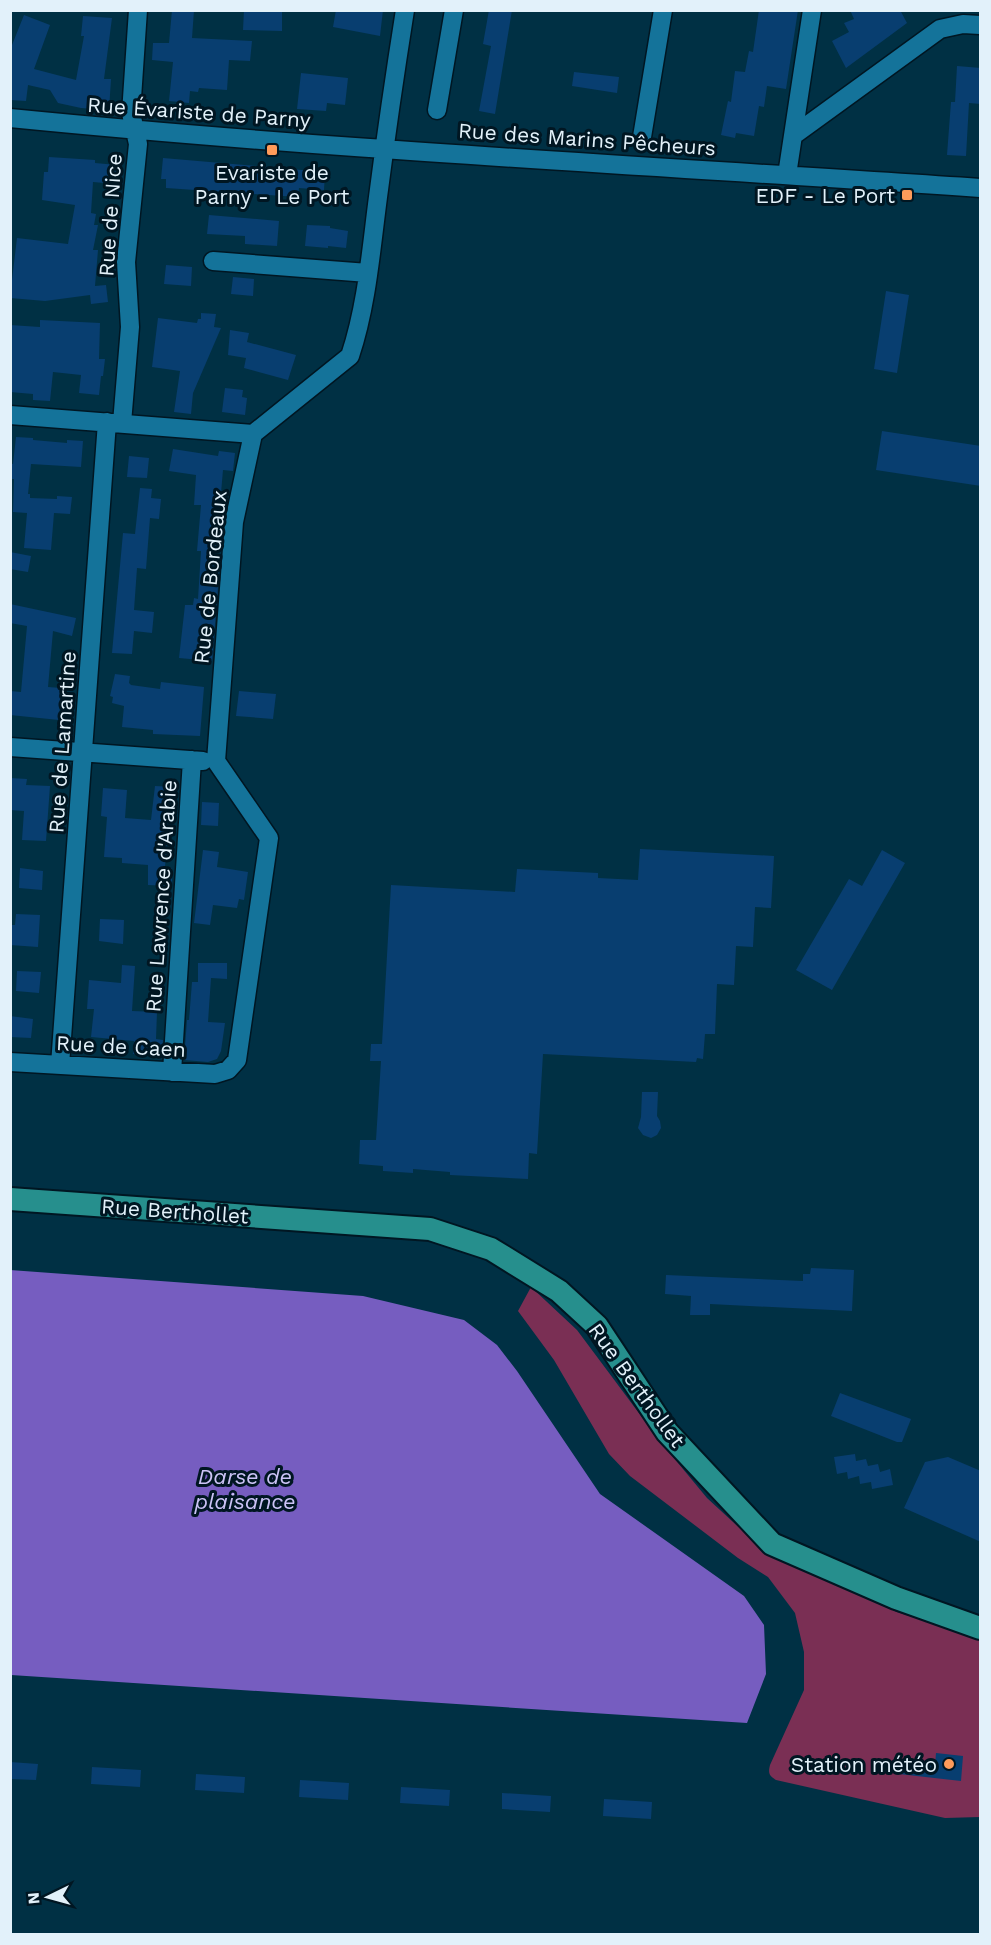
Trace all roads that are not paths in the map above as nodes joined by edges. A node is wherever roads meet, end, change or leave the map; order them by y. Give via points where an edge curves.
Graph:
1 (138, 10) edge
2 (405, 10) edge
3 (454, 10) edge
4 (663, 10) edge
5 (812, 10) edge
6 (981, 25) edge
7 (437, 110) dead end
8 (10, 118) edge
9 (135, 130) junction
10 (794, 135) junction
11 (642, 137) dead end
12 (384, 148) junction
13 (787, 175) junction
14 (981, 188) edge
15 (213, 261) dead end
16 (368, 273) junction
17 (10, 415) edge
18 (115, 423) junction
19 (253, 434) junction
20 (10, 747) edge
21 (83, 752) junction
22 (192, 760) junction
23 (216, 761) junction
24 (10, 1062) edge
25 (60, 1065) junction
26 (172, 1072) junction
27 (10, 1199) edge
28 (981, 1628) edge

1 - 9 street, Rue de Nice via 131,113
2 - 12 street
3 - 7 street
4 - 11 street
5 - 10 street
6 - 10 street via 940,29
8 - 9 street, Rue Évariste de Parny
9 - 12 street, Rue Évariste de Parny
9 - 18 street, Rue de Nice via 138,144 126,262 130,327
10 - 13 street
12 - 13 street, Rue des Marins Pêcheurs
12 - 16 street
13 - 14 street, Rue des Marins Pêcheurs
15 - 16 street
16 - 19 street via 350,356
17 - 18 street
18 - 19 street
18 - 21 street, Rue de Lamartine
19 - 23 street, Rue de Bordeaux via 234,522
20 - 21 street
21 - 22 street
21 - 25 street, Rue de Lamartine
22 - 23 street
22 - 26 street, Rue Lawrence d'Arabie
23 - 26 street, Rue de Caen via 269,838 237,1060 228,1070 215,1074
24 - 25 street, Rue de Caen
25 - 26 street, Rue de Caen
27 - 28 main road, Rue Berthollet via 430,1229 491,1250 559,1291 597,1326 667,1432 772,1544 896,1598

